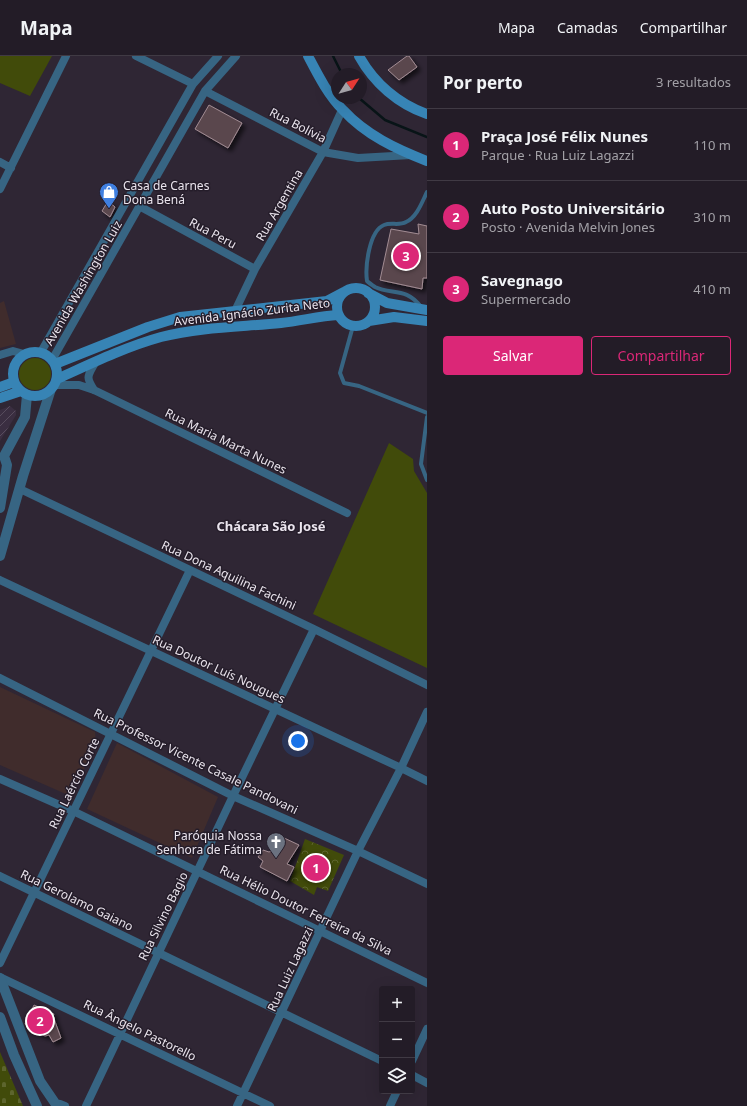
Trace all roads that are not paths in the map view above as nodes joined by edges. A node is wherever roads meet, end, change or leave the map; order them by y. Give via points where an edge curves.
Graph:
1 (66, 56) edge
2 (136, 56) edge
3 (218, 56) edge
4 (236, 56) edge
5 (308, 56) edge
6 (359, 56) edge
7 (193, 84) junction
8 (205, 91) junction
9 (342, 110) junction
10 (427, 114) edge
11 (323, 152) junction
12 (411, 155) junction
13 (427, 161) edge
14 (0, 162) edge
15 (11, 168) junction
16 (0, 189) edge
17 (427, 192) edge
18 (139, 206) junction
19 (255, 269) junction
20 (344, 292) junction
21 (368, 293) junction
22 (425, 310) edge
23 (235, 311) junction
24 (338, 315) junction
25 (369, 321) junction
26 (427, 321) edge
27 (353, 326) junction
28 (41, 352) junction
29 (24, 354) junction
30 (0, 355) edge
31 (96, 361) junction
32 (54, 362) junction
33 (14, 382) junction
34 (54, 384) junction
35 (0, 387) edge
36 (94, 390) junction
37 (24, 393) junction
38 (0, 398) edge
39 (427, 413) edge
40 (427, 417) edge
41 (4, 462) edge
42 (6, 476) junction
43 (23, 476) junction
44 (427, 480) edge
45 (20, 489) junction
46 (0, 508) edge
47 (347, 513) dead end
48 (0, 556) edge
49 (190, 570) junction
50 (0, 580) edge
51 (314, 629) junction
52 (151, 651) junction
53 (0, 678) edge
54 (427, 684) edge
55 (276, 709) junction
56 (427, 712) edge
57 (111, 733) junction
58 (401, 768) junction
59 (0, 780) edge
60 (427, 781) edge
61 (233, 796) junction
62 (73, 811) junction
63 (358, 851) junction
64 (198, 871) junction
65 (0, 876) edge
66 (427, 884) edge
67 (34, 893) junction
68 (321, 931) junction
69 (158, 952) junction
70 (0, 963) edge
71 (0, 977) edge
72 (427, 982) edge
73 (282, 1013) junction
74 (0, 1017) edge
75 (427, 1029) edge
76 (119, 1034) junction
77 (413, 1058) edge
78 (379, 1060) edge
79 (415, 1077) edge
80 (427, 1083) edge
81 (244, 1093) junction
82 (396, 1094) edge
83 (61, 1105) edge
84 (38, 1106) edge
85 (44, 1106) edge
86 (86, 1106) edge
87 (237, 1106) edge
88 (270, 1106) edge
89 (390, 1106) edge

1 - 15 street
2 - 7 street
3 - 7 street, Avenida Washington Luiz
4 - 8 street, Avenida Washington Luiz
5 - 9 main road via 323,84
6 - 10 main road via 385,90 417,111
7 - 28 street, Avenida Washington Luiz
8 - 11 street, Rua Bolívia
8 - 18 street, Avenida Washington Luiz
9 - 11 street, Rua Argentina
9 - 12 main road via 360,127
11 - 12 street, Rua Bolívia via 358,158
11 - 19 street, Rua Argentina
12 - 13 main road
14 - 15 street
15 - 16 street
17 - 22 lane via 416,213 406,222 386,224 378,228 373,236 366,268 367,281 375,287 403,293
18 - 19 street, Rua Peru
18 - 32 street, Avenida Washington Luiz
19 - 23 street, Rua Argentina
20 - 21 main road via 356,288
20 - 23 main road, Avenida Ignácio Zurita Neto via 326,301
20 - 24 main road via 338,302
21 - 22 main road via 387,303
21 - 25 main road via 374,303 373,316
23 - 32 main road, Avenida Ignácio Zurita Neto via 180,317
24 - 27 main road
24 - 31 main road, Avenida Ignácio Zurita Neto via 282,323 193,330 161,337
25 - 26 main road via 394,317
25 - 27 main road
27 - 39 lane via 340,373 344,383 359,386
28 - 29 main road
28 - 32 main road
29 - 30 street via 13,351
29 - 33 main road via 15,363 12,376
31 - 34 main road, Avenida Ignácio Zurita Neto
31 - 36 street via 88,376
32 - 34 main road via 57,372
33 - 35 main road
33 - 37 main road
34 - 36 street, Rua Maria Marta Nunes via 79,385
34 - 37 main road via 40,396
34 - 43 street
36 - 47 street, Rua Maria Marta Nunes
37 - 38 main road
37 - 41 street via 25,417
40 - 44 lane via 421,464
41 - 42 street
41 - 43 street
42 - 45 street
42 - 46 street
43 - 45 street
45 - 48 street
45 - 49 street, Rua Dona Aquilina Fachini
49 - 51 street, Rua Dona Aquilina Fachini
49 - 52 street, Rua Laércio Corte
50 - 52 street, Rua Doutor Luís Nougues
51 - 54 street, Rua Dona Aquilina Fachini
51 - 55 street, Rua Silvino Bagio
52 - 55 street, Rua Doutor Luís Nougues
52 - 57 street, Rua Laércio Corte
53 - 57 street, Rua Professor Vicente Casale Pandovani
55 - 58 street, Rua Doutor Luís Nougues
55 - 61 street, Rua Silvino Bagio
56 - 58 street, Rua Luiz Lagazzi
57 - 61 street, Rua Professor Vicente Casale Pandovani
57 - 62 street, Rua Laércio Corte
58 - 60 street, Rua Doutor Luís Nougues
58 - 63 street, Rua Luiz Lagazzi
59 - 62 street, Rua Hélio Doutor Ferreira da Silva
61 - 63 street, Rua Professor Vicente Casale Pandovani
61 - 64 street, Rua Silvino Bagio
62 - 64 street, Rua Hélio Doutor Ferreira da Silva
62 - 67 street, Rua Laércio Corte
63 - 66 street, Rua Professor Vicente Casale Pandovani
63 - 68 street, Rua Luiz Lagazzi
64 - 68 street, Rua Hélio Doutor Ferreira da Silva
64 - 69 street, Rua Silvino Bagio
65 - 67 street, Rua Gerolamo Gaiano
67 - 69 street, Rua Gerolamo Gaiano
67 - 70 street, Rua Laércio Corte
68 - 72 street, Rua Hélio Doutor Ferreira da Silva
68 - 73 street, Rua Luiz Lagazzi
69 - 73 street, Rua Gerolamo Gaiano
69 - 76 street, Rua Silvino Bagio
71 - 76 street, Rua Ângelo Pastorello
71 - 83 street via 40,1081
73 - 78 street, Rua Gerolamo Gaiano
73 - 81 street, Rua Luiz Lagazzi
74 - 84 street via 14,1055
75 - 77 street
76 - 81 street, Rua Ângelo Pastorello
76 - 86 street, Rua Silvino Bagio
79 - 80 street
81 - 87 street, Rua Luiz Lagazzi
81 - 88 street, Rua Ângelo Pastorello
82 - 89 street
83 - 85 street

